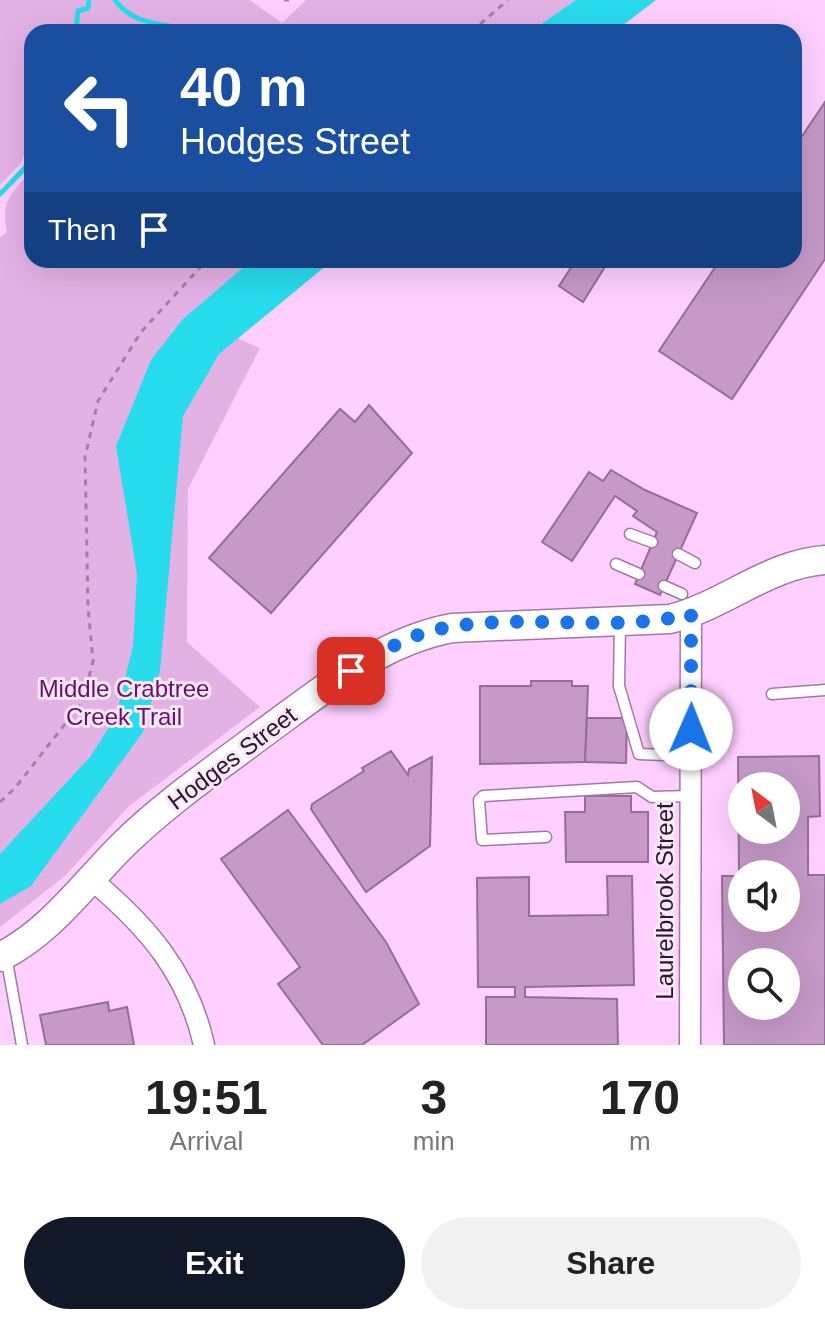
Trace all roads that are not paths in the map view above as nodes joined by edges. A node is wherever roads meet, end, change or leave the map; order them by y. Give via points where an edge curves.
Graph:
1 (630, 534) dead end
2 (652, 542) dead end
3 (678, 554) dead end
4 (825, 560) edge
5 (695, 563) dead end
6 (616, 564) dead end
7 (639, 574) dead end
8 (664, 586) dead end
9 (687, 604) junction
10 (620, 622) junction
11 (825, 690) edge
12 (772, 694) dead end
13 (690, 756) junction
14 (690, 796) junction
15 (546, 837) dead end
16 (92, 880) junction
17 (3, 956) edge
18 (22, 1045) edge
19 (204, 1045) edge
20 (690, 1045) edge

1 - 2 lane
3 - 5 lane
4 - 9 street, Hodges Street
6 - 7 lane
8 - 9 lane
9 - 10 street, Hodges Street
9 - 13 street, Laurelbrook Street
10 - 13 lane via 619,686 639,754
10 - 16 street, Hodges Street via 452,628 388,649 174,800
11 - 12 lane
13 - 14 street, Laurelbrook Street
14 - 15 lane via 652,797 637,787 479,800 482,840
14 - 20 street, Laurelbrook Street
16 - 17 street, Hodges Street via 52,920
16 - 19 street via 162,948 192,1003
17 - 18 lane

